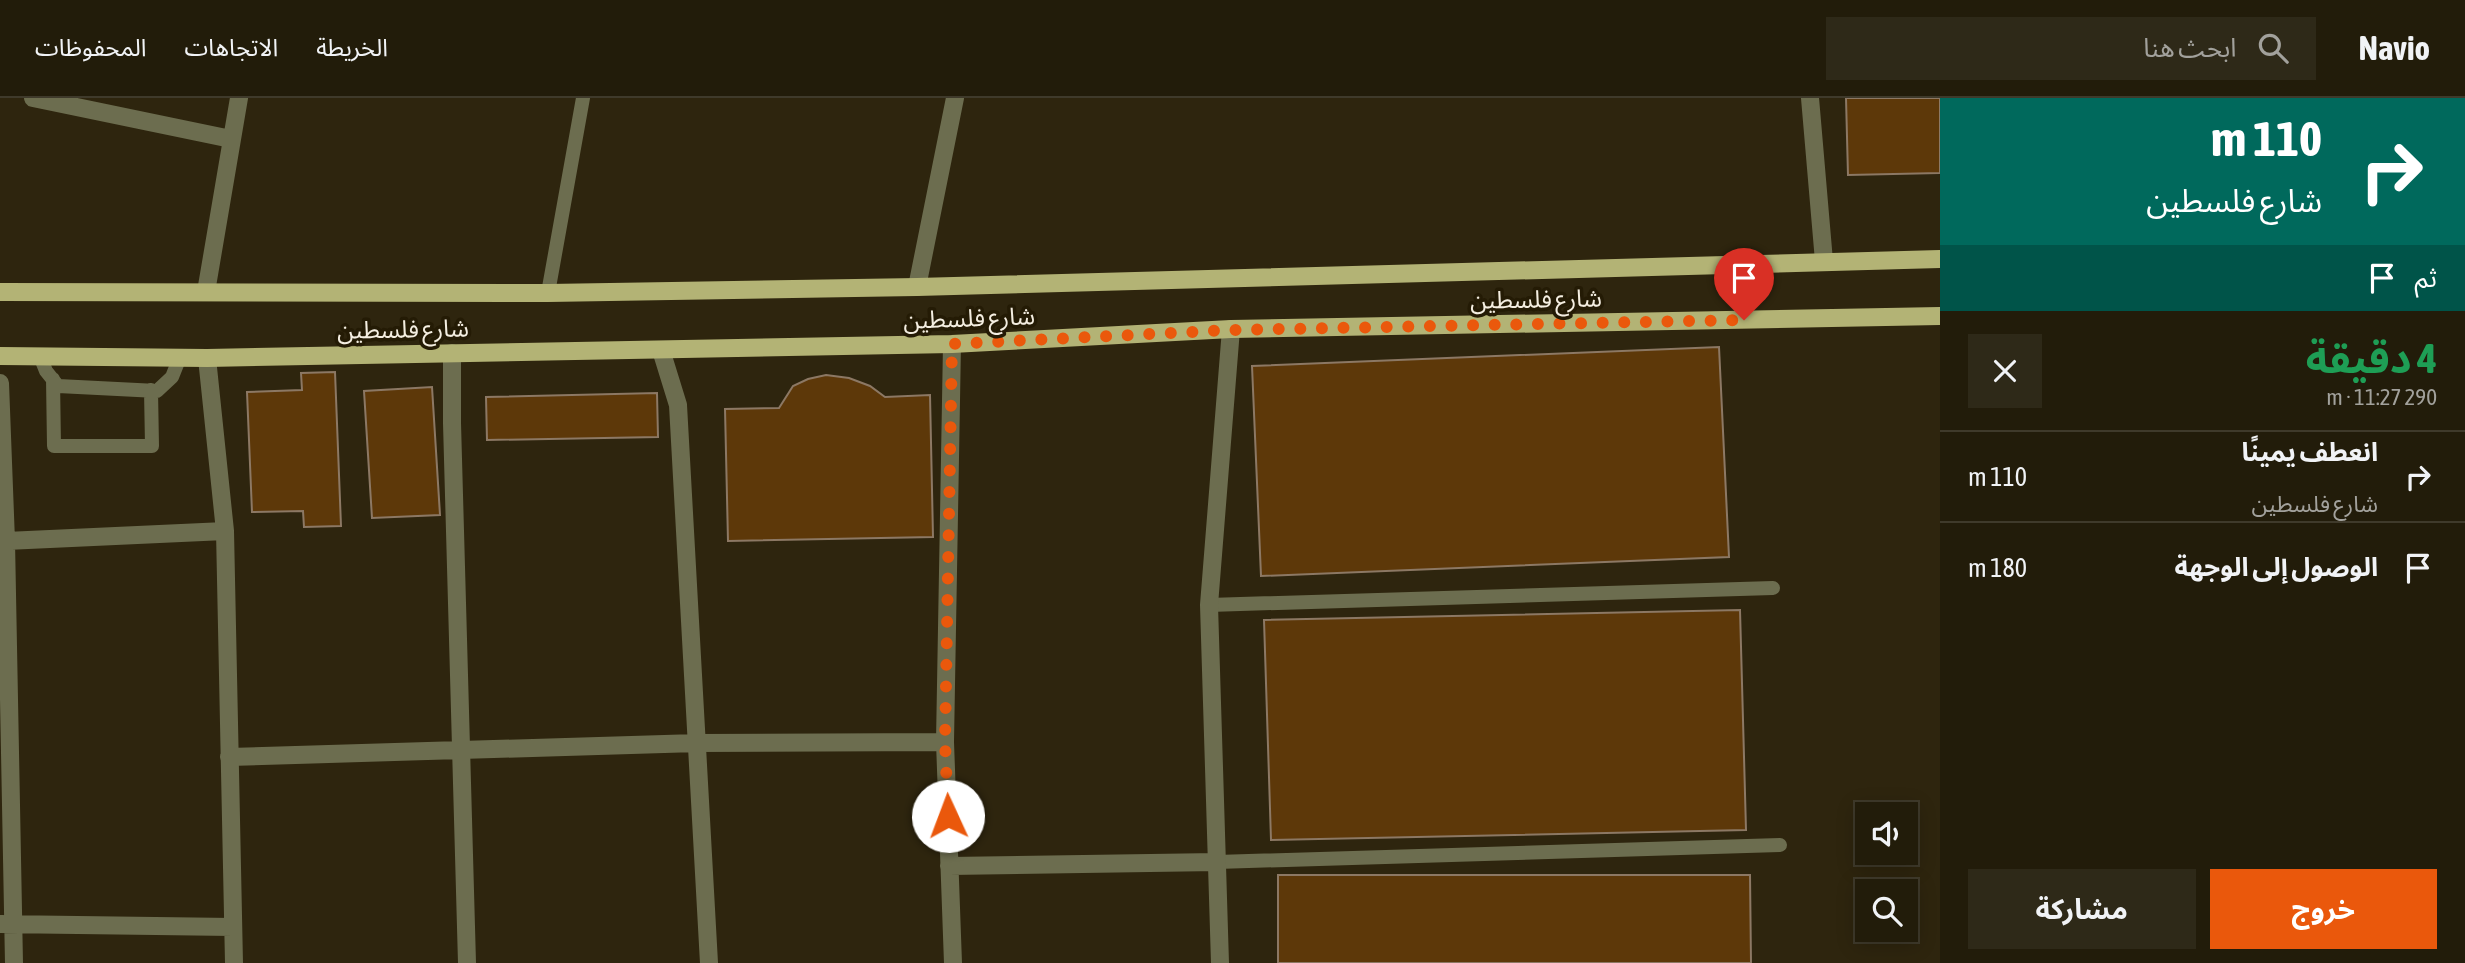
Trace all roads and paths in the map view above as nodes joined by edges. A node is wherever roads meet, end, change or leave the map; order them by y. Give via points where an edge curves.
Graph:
1 (33, 98) edge
2 (240, 98) edge
3 (583, 98) edge
4 (955, 98) edge
5 (1810, 98) edge
6 (231, 139) junction
7 (1940, 259) edge
8 (1824, 261) junction
9 (917, 286) junction
10 (0, 292) edge
11 (206, 292) junction
12 (548, 293) junction
13 (1940, 316) edge
14 (1231, 330) junction
15 (952, 344) junction
16 (661, 350) junction
17 (452, 353) junction
18 (0, 356) edge
19 (40, 356) junction
20 (180, 358) junction
21 (207, 358) junction
22 (53, 379) junction
23 (0, 383) edge
24 (151, 390) junction
25 (225, 531) junction
26 (6, 541) junction
27 (1773, 588) dead end
28 (1209, 605) junction
29 (945, 741) junction
30 (697, 743) junction
31 (462, 750) junction
32 (229, 757) junction
33 (1780, 845) dead end
34 (1217, 862) junction
35 (949, 866) junction
36 (7, 924) edge
37 (233, 927) junction
38 (14, 963) edge
39 (234, 963) edge
40 (467, 963) edge
41 (709, 963) edge
42 (953, 963) edge
43 (1220, 963) edge

1 - 6 street
2 - 6 street
3 - 12 lane
4 - 9 street
5 - 8 street
6 - 11 street
7 - 8 main road, شارع فلسطين
8 - 9 main road, شارع فلسطين
9 - 12 main road, شارع فلسطين
10 - 11 main road, شارع فلسطين
11 - 12 main road, شارع فلسطين
13 - 14 main road, شارع فلسطين
14 - 15 main road, شارع فلسطين
14 - 28 street
15 - 16 main road, شارع فلسطين
15 - 29 street
16 - 17 main road, شارع فلسطين
16 - 30 street via 678,405
17 - 21 main road, شارع فلسطين
17 - 31 street
18 - 19 main road, شارع فلسطين
19 - 20 main road, شارع فلسطين
19 - 22 lane
20 - 21 main road, شارع فلسطين
20 - 24 lane via 172,377
21 - 25 street
22 - 24 lane via 58,386
22 - 24 lane via 54,446 152,446
23 - 26 street
25 - 26 street
25 - 32 street
26 - 36 street
27 - 28 lane
28 - 34 street
29 - 30 street
29 - 35 street
30 - 31 street
30 - 41 street
31 - 32 street
31 - 40 street
32 - 37 street
33 - 34 lane
34 - 35 street
34 - 43 street
35 - 42 street
36 - 37 street
36 - 38 street
37 - 39 street

